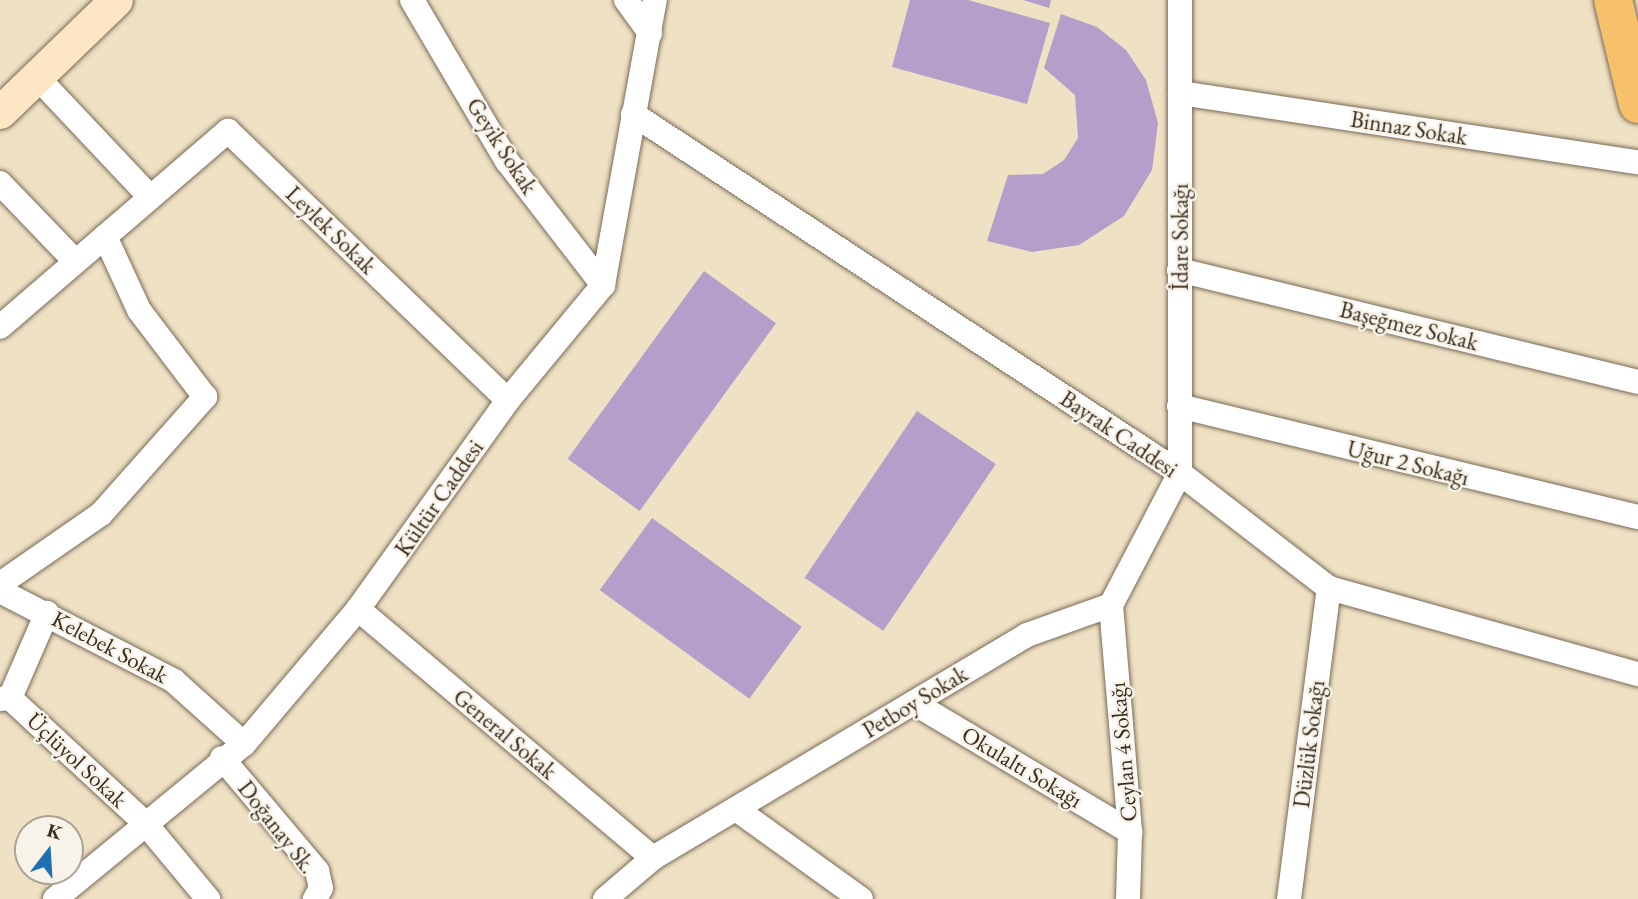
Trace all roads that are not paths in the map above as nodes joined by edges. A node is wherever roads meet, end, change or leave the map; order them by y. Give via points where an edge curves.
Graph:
1 (99, 0) edge
2 (116, 0) edge
3 (412, 0) edge
4 (626, 0) edge
5 (655, 0) edge
6 (1180, 0) edge
7 (1613, 0) edge
8 (650, 33) junction
9 (39, 73) junction
10 (1180, 93) junction
11 (1638, 104) edge
12 (0, 112) edge
13 (633, 114) junction
14 (1638, 162) edge
15 (0, 183) edge
16 (150, 197) junction
17 (91, 247) junction
18 (1180, 270) junction
19 (603, 285) junction
20 (0, 327) edge
21 (1638, 382) edge
22 (509, 400) junction
23 (1180, 406) junction
24 (1180, 473) junction
25 (1638, 517) edge
26 (0, 584) edge
27 (1329, 588) junction
28 (0, 591) edge
29 (1111, 605) junction
30 (358, 609) junction
31 (47, 614) junction
32 (1638, 674) edge
33 (5, 698) edge
34 (914, 702) junction
35 (244, 744) junction
36 (222, 758) junction
37 (736, 809) junction
38 (145, 823) junction
39 (1130, 832) junction
40 (653, 858) junction
41 (55, 899) edge
42 (208, 899) edge
43 (315, 899) edge
44 (605, 899) edge
45 (861, 899) edge
46 (1128, 899) edge
47 (1289, 899) edge

1 - 9 main road
2 - 9 main road
3 - 19 street, Geyik Sokak via 507,160
4 - 8 street
5 - 8 street, Kültür Caddesi
6 - 10 street, İdare Sokağı
7 - 11 highway
8 - 13 street, Kültür Caddesi
9 - 12 main road
9 - 16 street
10 - 14 street, Binnaz Sokak
10 - 18 street, İdare Sokağı
13 - 19 street, Kültür Caddesi
13 - 24 street, Bayrak Caddesi
15 - 17 street
16 - 17 street
16 - 22 street, Leylek Sokak via 228,131
17 - 20 street
17 - 26 street via 205,397 101,514
18 - 21 street, Başeğmez Sokak
18 - 23 street, İdare Sokağı
19 - 22 street, Kültür Caddesi
22 - 30 street, Kültür Caddesi
23 - 24 street, İdare Sokağı
23 - 25 street, Uğur 2 Sokağı
24 - 27 street, Bayrak Caddesi
24 - 29 street
27 - 32 street, Bayrak Caddesi
27 - 47 street, Düzlük Sokağı
28 - 31 street, Kelebek Sokak
29 - 34 street, Petboy Sokak via 1027,635
29 - 39 street, Ceylan 4 Sokağı
30 - 35 street, Kültür Caddesi
30 - 40 street, General Sokak
31 - 33 street, Üçlüyol Sokak
31 - 35 street, Kelebek Sokak via 174,681
33 - 38 street, Üçlüyol Sokak
34 - 37 street, Petboy Sokak
34 - 39 street, Okulaltı Sokağı
35 - 36 street, Kültür Caddesi
36 - 38 street, Kültür Caddesi
36 - 43 street, Doğanay Sk. via 317,871 321,888
37 - 40 street, Petboy Sokak
37 - 45 street
38 - 41 street, Kültür Caddesi
38 - 42 street, Üçlüyol Sokak
39 - 46 street, Ceylan 4 Sokağı
40 - 44 street, Petboy Sokak

